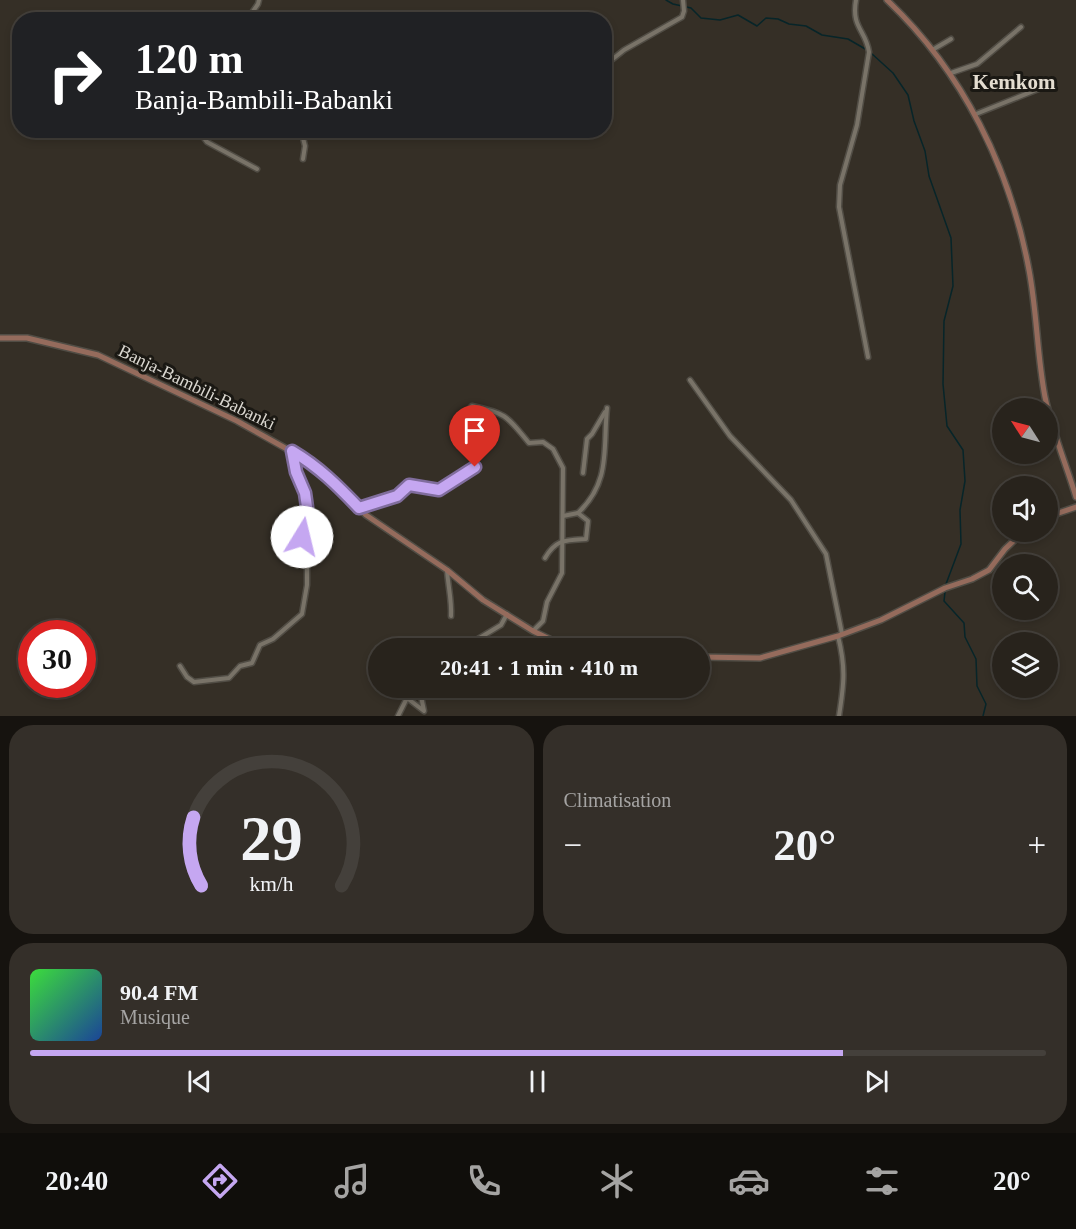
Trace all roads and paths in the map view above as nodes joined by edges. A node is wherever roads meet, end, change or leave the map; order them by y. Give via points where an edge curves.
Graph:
1 (683, 0) edge
2 (856, 0) edge
3 (887, 0) edge
4 (1021, 27) dead end
5 (951, 39) dead end
6 (934, 49) junction
7 (612, 60) edge
8 (951, 73) junction
9 (1041, 88) dead end
10 (976, 114) junction
11 (204, 138) edge
12 (304, 138) edge
13 (303, 159) dead end
14 (257, 169) dead end
15 (0, 338) edge
16 (868, 357) dead end
17 (690, 380) dead end
18 (461, 417) dead end
19 (292, 451) junction
20 (475, 467) dead end
21 (583, 473) dead end
22 (1076, 497) edge
23 (1076, 507) edge
24 (359, 508) junction
25 (578, 513) junction
26 (1058, 513) edge
27 (563, 516) junction
28 (563, 540) junction
29 (1012, 542) edge
30 (545, 558) dead end
31 (447, 570) junction
32 (508, 614) junction
33 (451, 616) dead end
34 (533, 631) junction
35 (840, 635) junction
36 (480, 638) edge
37 (547, 638) edge
38 (710, 657) edge
39 (180, 666) dead end
40 (407, 698) joint
41 (421, 698) edge
42 (423, 714) edge
43 (398, 716) edge
44 (839, 716) edge

1 - 7 street via 682,17
2 - 16 street via 855,23 869,52 857,124 840,185 839,207
3 - 6 street
4 - 8 street via 977,64
5 - 6 street
6 - 8 street
8 - 10 street
9 - 10 street
10 - 22 street via 1004,179 1024,246 1047,406
11 - 14 street
12 - 13 street
15 - 19 street, Banja-Bambili-Babanki via 27,338 98,355
17 - 35 street via 730,436 791,500 826,554
18 - 27 street via 472,406 494,411 509,418 529,443 543,442 554,449 563,468
19 - 24 street, Banja-Bambili-Babanki via 330,478
19 - 39 street via 307,507 302,537 307,585 302,614 260,645 252,663 240,666 229,678 194,682
20 - 24 street via 439,490 409,485 397,496
21 - 25 street via 587,439 607,408 604,471 597,490
23 - 26 street
24 - 31 street, Banja-Bambili-Babanki
25 - 27 street
25 - 28 street via 588,521 586,539
27 - 28 street
28 - 30 street
28 - 34 street via 562,573 543,621
29 - 35 street via 989,570
31 - 32 street, Banja-Bambili-Babanki via 483,600
31 - 33 street
32 - 34 street, Banja-Bambili-Babanki
32 - 36 street via 501,625
34 - 37 street, Banja-Bambili-Babanki
35 - 38 street via 760,658
35 - 44 street via 844,687
40 - 42 street
40 - 43 street
41 - 42 street

